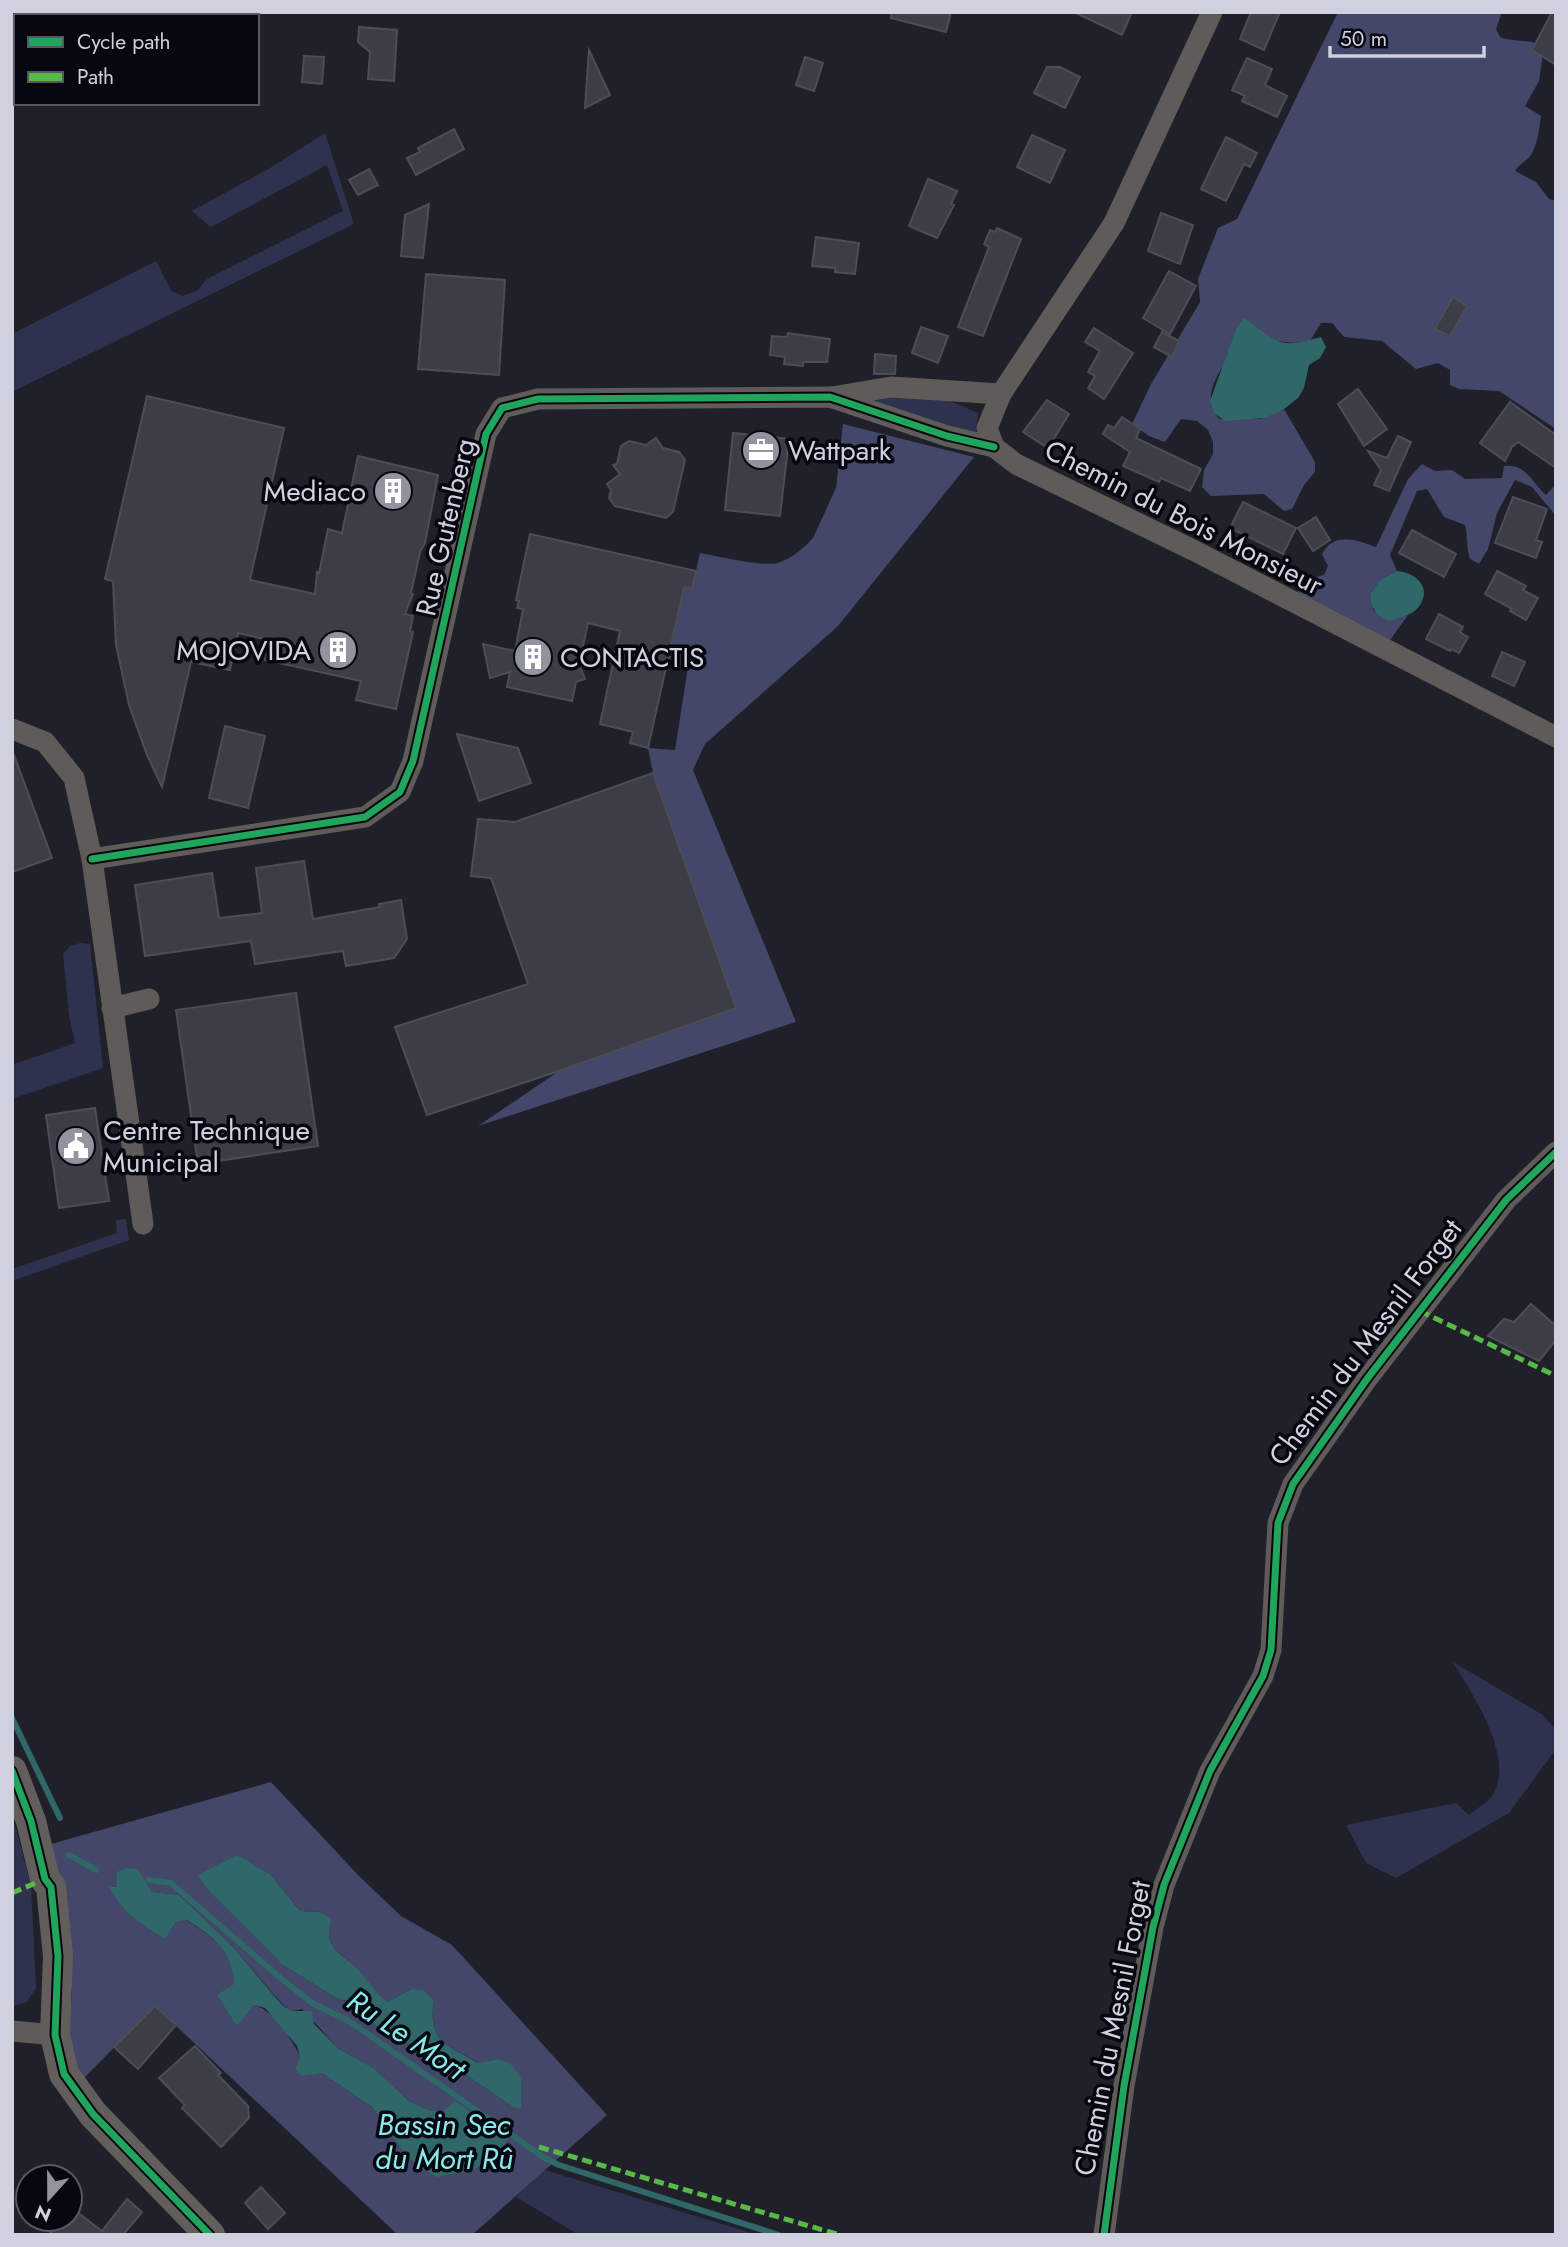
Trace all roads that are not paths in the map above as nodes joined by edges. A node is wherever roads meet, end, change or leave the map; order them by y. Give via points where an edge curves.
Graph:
1 (1212, 12) edge
2 (1000, 394) junction
3 (830, 397) junction
4 (994, 447) junction
5 (12, 729) edge
6 (1556, 737) edge
7 (92, 859) junction
8 (149, 999) dead end
9 (112, 1007) junction
10 (1556, 1152) edge
11 (143, 1224) dead end
12 (12, 1771) edge
13 (12, 2031) edge
14 (55, 2035) junction
15 (209, 2235) edge
16 (1104, 2235) edge

1 - 2 street via 1114,223
2 - 3 street via 891,387
2 - 4 street via 987,428
3 - 4 street, Rue Gutenberg
3 - 7 street, Rue Gutenberg via 538,399 502,408 486,433 413,761 400,792 365,817
4 - 6 street, Chemin du Bois Monsieur via 1016,464
5 - 7 street via 44,742 74,778
7 - 9 street
8 - 9 street
9 - 11 street
10 - 16 street, Chemin du Mesnil Forget via 1506,1200 1367,1379 1284,1503 1278,1523 1268,1663 1210,1771 1164,1885 1153,1927 1124,2086
12 - 14 main road via 51,1887 58,1955
13 - 14 street
14 - 15 main road via 64,2074 93,2114

